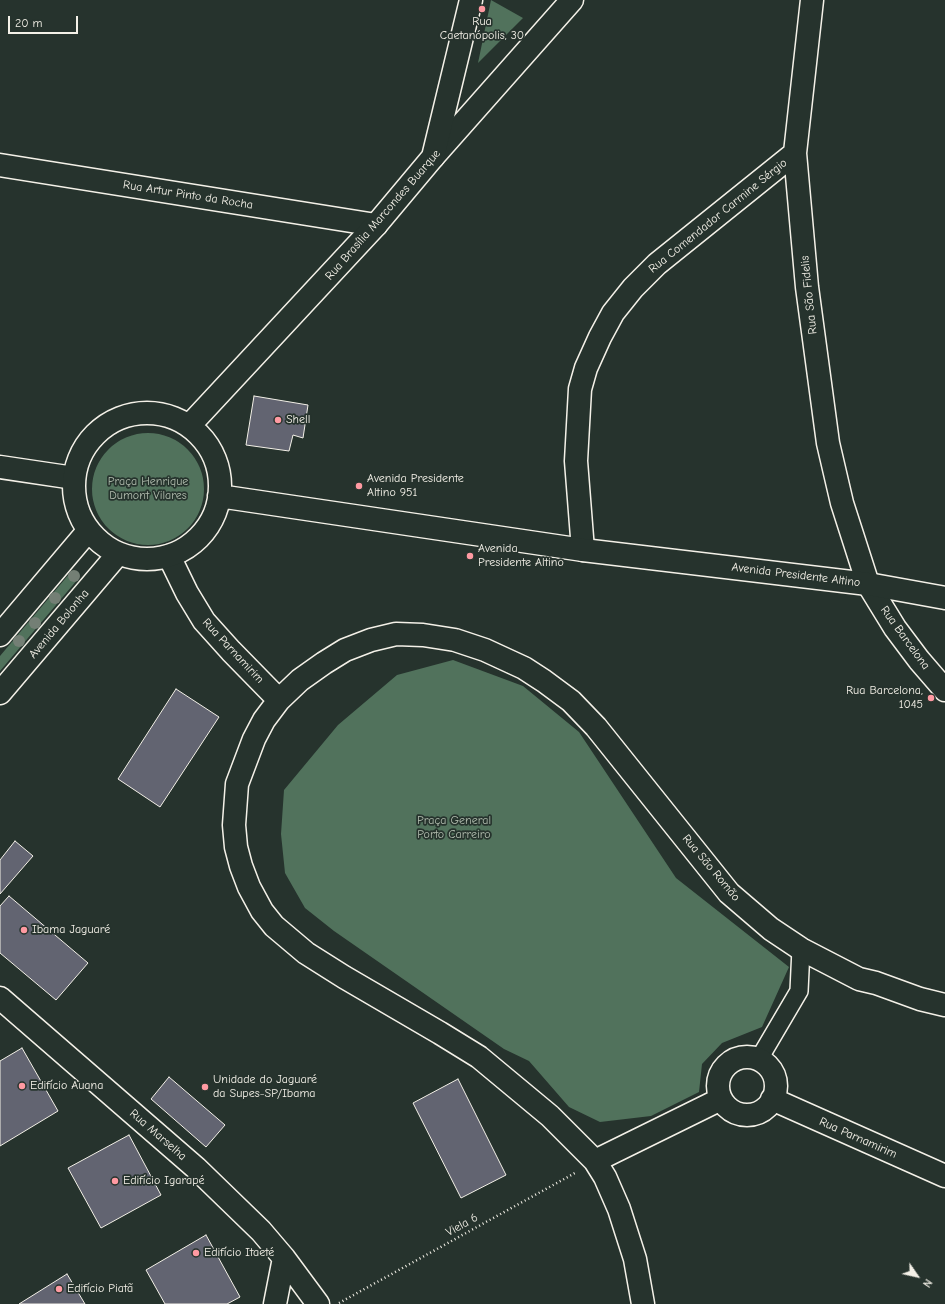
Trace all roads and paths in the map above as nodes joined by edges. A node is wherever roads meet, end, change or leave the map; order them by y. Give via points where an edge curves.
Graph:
1 (472, 0) edge
2 (572, 0) edge
3 (812, 0) edge
4 (795, 153) junction
5 (433, 157) junction
6 (0, 165) edge
7 (376, 225) junction
8 (189, 426) junction
9 (0, 467) edge
10 (74, 478) junction
11 (219, 496) junction
12 (88, 531) junction
13 (583, 550) junction
14 (118, 554) junction
15 (170, 556) junction
16 (868, 584) junction
17 (945, 598) edge
18 (0, 635) edge
19 (945, 690) edge
20 (0, 693) edge
21 (279, 700) junction
22 (801, 949) junction
23 (0, 998) edge
24 (945, 1005) edge
25 (758, 1059) junction
26 (721, 1099) junction
27 (772, 1099) junction
28 (595, 1162) junction
29 (945, 1176) edge
30 (284, 1258) junction
31 (275, 1304) edge
32 (318, 1304) edge
33 (337, 1304) edge
34 (643, 1304) edge

1 - 5 street
2 - 5 street, Rua Brasília Marcondes Buarque
3 - 4 street, Rua São Fidelis
4 - 13 street, Rua Comendador Carmine Sérgio via 657,264 613,313 600,337 580,389 576,461
4 - 16 street, Rua São Fidelis via 807,287 828,443 842,503
5 - 7 street, Rua Brasília Marcondes Buarque
6 - 7 street, Rua Artur Pinto da Rocha
7 - 8 street, Rua Brasília Marcondes Buarque
8 - 10 street via 176,418 161,414 131,414 117,419 92,437 77,463
8 - 11 street via 200,434 214,456 220,482
9 - 10 street
10 - 12 street via 74,497 79,515
11 - 13 street, Avenida Presidente Altino
11 - 15 street via 214,516 203,533 188,547
12 - 14 street via 96,540
12 - 18 street
13 - 16 street, Avenida Presidente Altino
14 - 15 street via 144,560
14 - 20 street, Avenida Bolonha
15 - 21 street, Rua Parnamirim via 187,593 204,621
16 - 17 street, Avenida Presidente Altino
16 - 19 street, Rua Barcelona via 895,628
21 - 22 street, Rua São Romão via 300,680 345,650 396,634 455,640 485,650 524,668 571,701 596,727 729,893 772,929
21 - 28 street via 254,739 237,784 235,805 234,825 241,866 262,911 274,926 306,953 479,1057 550,1116
22 - 24 street, Rua São Romão via 859,979
22 - 25 street via 799,991
23 - 30 street, Rua Marselha via 196,1168
25 - 26 street via 743,1057 729,1063 718,1084
25 - 27 street via 774,1076 776,1084
26 - 27 street via 732,1110 746,1115 754,1114 768,1106
26 - 28 street
27 - 29 street, Rua Parnamirim
28 - 33 path, Viela 6
28 - 34 street via 605,1177 619,1209 635,1258
30 - 31 street
30 - 32 street, Rua Marselha

